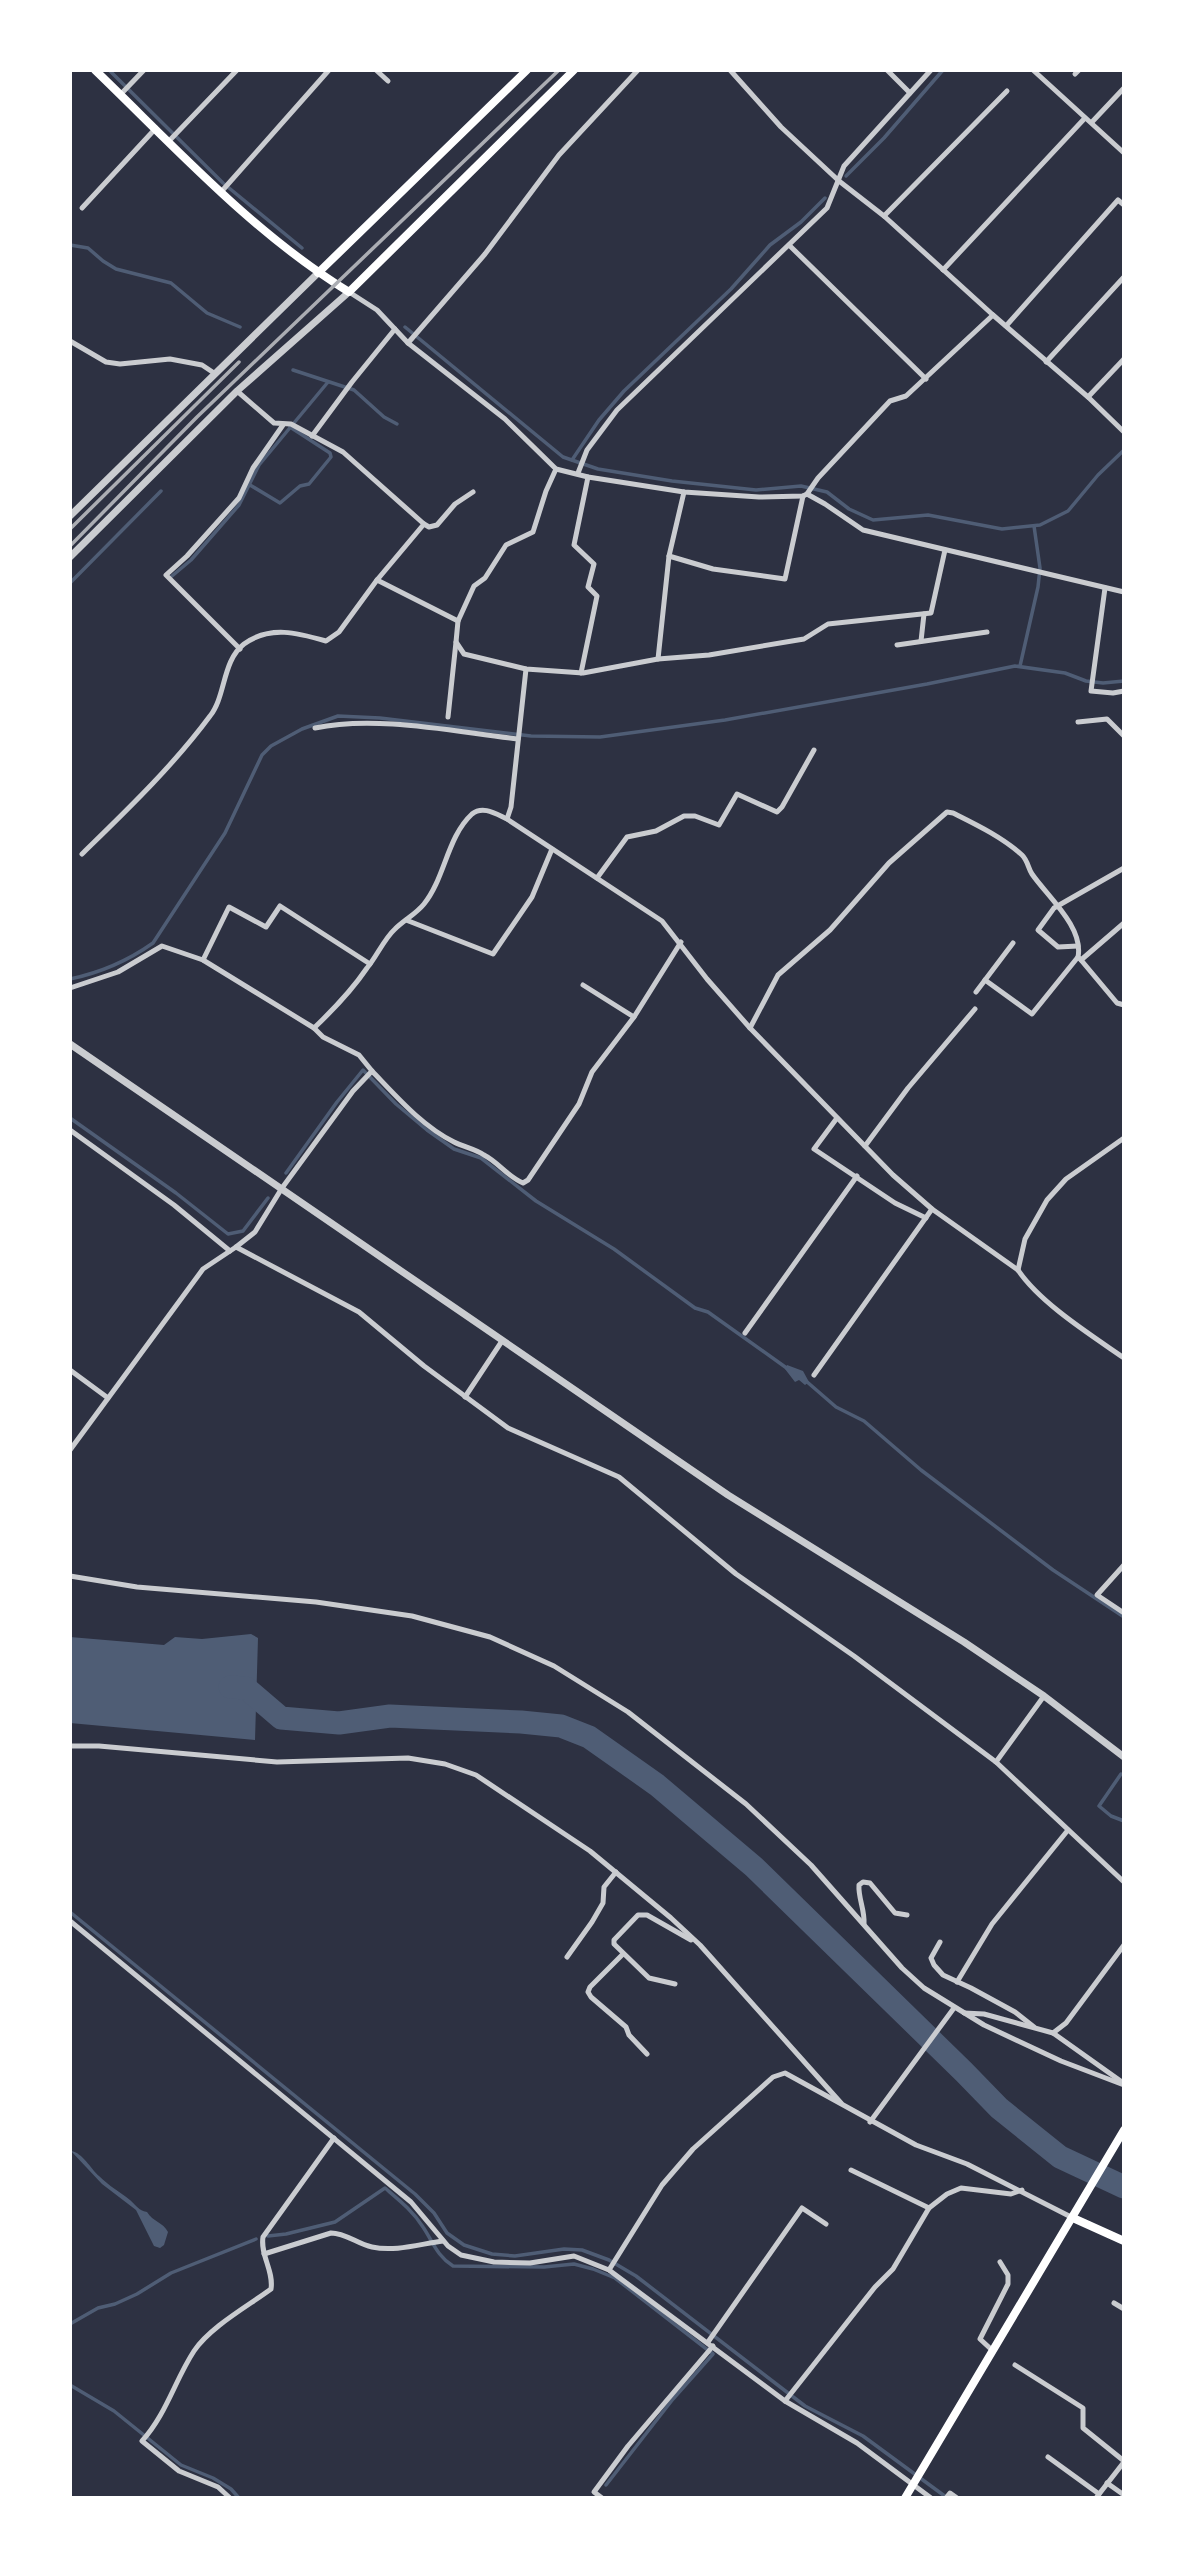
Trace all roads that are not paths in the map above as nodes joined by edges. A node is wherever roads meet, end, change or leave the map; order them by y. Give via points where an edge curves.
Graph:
1 (95, 70) edge
2 (144, 70) edge
3 (237, 70) edge
4 (329, 70) edge
5 (376, 70) edge
6 (527, 70) edge
7 (574, 70) edge
8 (638, 70) edge
9 (730, 70) edge
10 (887, 70) edge
11 (931, 70) edge
12 (1033, 71) edge
13 (388, 81) dead end
14 (1124, 88) edge
15 (1007, 91) dead end
16 (123, 92) junction
17 (910, 93) junction
18 (1085, 118) junction
19 (1092, 122) junction
20 (156, 128) junction
21 (170, 139) junction
22 (1124, 153) edge
23 (839, 181) junction
24 (223, 190) junction
25 (1124, 193) edge
26 (1118, 200) junction
27 (1124, 205) edge
28 (82, 208) dead end
29 (884, 216) junction
30 (789, 245) junction
31 (943, 270) junction
32 (318, 273) junction
33 (1124, 277) edge
34 (349, 292) junction
35 (993, 315) junction
36 (1006, 326) junction
37 (396, 330) junction
38 (70, 341) edge
39 (410, 342) junction
40 (1124, 359) edge
41 (1046, 362) junction
42 (214, 373) junction
43 (926, 379) junction
44 (237, 391) junction
45 (1088, 397) junction
46 (283, 425) junction
47 (1124, 432) edge
48 (312, 436) junction
49 (556, 469) junction
50 (578, 473) junction
51 (588, 477) junction
52 (473, 492) dead end
53 (684, 492) junction
54 (805, 495) junction
55 (70, 516) edge
56 (424, 524) junction
57 (945, 550) junction
58 (669, 556) junction
59 (70, 557) edge
60 (377, 580) junction
61 (1105, 588) junction
62 (1124, 592) edge
63 (924, 614) junction
64 (457, 621) junction
65 (987, 632) dead end
66 (921, 641) junction
67 (456, 642) junction
68 (897, 645) dead end
69 (240, 649) junction
70 (658, 659) junction
71 (526, 669) junction
72 (581, 673) junction
73 (1124, 691) edge
74 (447, 717) dead end
75 (1078, 722) dead end
76 (315, 728) dead end
77 (519, 736) junction
78 (1124, 736) edge
79 (814, 750) dead end
80 (507, 819) junction
81 (552, 849) junction
82 (82, 854) dead end
83 (1124, 868) edge
84 (597, 878) junction
85 (1058, 905) junction
86 (405, 920) junction
87 (1124, 923) edge
88 (681, 943) junction
89 (1013, 943) dead end
90 (1078, 946) junction
91 (1079, 958) junction
92 (203, 960) junction
93 (370, 964) junction
94 (985, 980) junction
95 (583, 985) dead end
96 (70, 988) edge
97 (976, 992) dead end
98 (1124, 1005) edge
99 (975, 1009) dead end
100 (634, 1017) junction
101 (313, 1028) junction
102 (750, 1028) junction
103 (70, 1044) edge
104 (369, 1074) junction
105 (836, 1118) junction
106 (70, 1130) edge
107 (1124, 1138) edge
108 (865, 1146) junction
109 (858, 1176) junction
110 (282, 1188) junction
111 (932, 1209) junction
112 (926, 1218) junction
113 (233, 1249) junction
114 (1018, 1270) junction
115 (745, 1333) dead end
116 (502, 1341) junction
117 (1124, 1358) edge
118 (70, 1370) edge
119 (814, 1375) dead end
120 (466, 1397) junction
121 (108, 1398) junction
122 (70, 1450) edge
123 (1124, 1565) edge
124 (70, 1576) edge
125 (1124, 1614) edge
126 (1044, 1696) junction
127 (70, 1746) edge
128 (1124, 1757) edge
129 (996, 1762) junction
130 (1068, 1830) junction
131 (616, 1872) junction
132 (1124, 1882) edge
133 (907, 1914) dead end
134 (70, 1921) edge
135 (864, 1924) junction
136 (940, 1942) dead end
137 (699, 1945) junction
138 (1124, 1945) edge
139 (623, 1954) junction
140 (567, 1958) dead end
141 (957, 1982) junction
142 (676, 1984) dead end
143 (953, 2010) junction
144 (961, 2012) junction
145 (1036, 2029) junction
146 (1054, 2034) junction
147 (647, 2054) dead end
148 (1124, 2084) edge
149 (841, 2103) junction
150 (872, 2119) junction
151 (1124, 2130) edge
152 (334, 2138) junction
153 (851, 2170) dead end
154 (1022, 2190) junction
155 (929, 2208) junction
156 (1073, 2218) junction
157 (826, 2224) dead end
158 (443, 2241) junction
159 (1124, 2241) edge
160 (264, 2254) junction
161 (1000, 2262) dead end
162 (612, 2265) junction
163 (1114, 2303) dead end
164 (1124, 2309) edge
165 (710, 2343) junction
166 (993, 2351) junction
167 (1015, 2365) dead end
168 (789, 2397) junction
169 (1048, 2457) dead end
170 (1124, 2461) edge
171 (1107, 2483) junction
172 (914, 2484) junction
173 (1097, 2496) edge
174 (1124, 2496) edge
175 (947, 2497) edge
176 (230, 2498) edge
177 (602, 2498) edge
178 (905, 2498) edge
179 (931, 2498) edge
180 (957, 2498) edge

1 - 16 main road
2 - 16 street
3 - 21 street
4 - 24 street
5 - 13 street
6 - 32 main road
7 - 34 main road
8 - 39 street via 559,155 485,254
9 - 23 street via 781,127
10 - 17 street
11 - 17 street
12 - 18 street
14 - 19 street
15 - 29 street
16 - 20 main road
17 - 23 street via 844,166
18 - 19 street
18 - 31 street
19 - 22 street
20 - 21 main road
20 - 28 street
21 - 24 main road
23 - 29 street
23 - 30 street via 827,208
24 - 32 main road via 257,226
25 - 26 street
26 - 27 street
26 - 36 street
29 - 31 street
30 - 43 street
30 - 50 street via 617,410 587,450
31 - 35 street
32 - 34 main road
32 - 42 street
33 - 41 street
34 - 37 street via 377,310
34 - 44 street
35 - 36 street
35 - 43 street
36 - 41 street
37 - 39 street
37 - 48 street
38 - 42 street via 106,362 170,359 202,365
39 - 49 street via 505,418
40 - 45 street
41 - 45 street
42 - 55 street
43 - 54 street via 906,396 890,401
44 - 46 street via 274,423
44 - 59 street
45 - 47 street
46 - 48 street via 293,425
46 - 69 street via 239,498 166,575
48 - 56 street via 343,452
49 - 50 street
49 - 64 street via 533,532 506,545 485,578 474,586
50 - 51 street
51 - 53 street
51 - 72 street via 574,545 594,564 588,587 597,596
52 - 56 street via 437,525
53 - 54 street
53 - 58 street
54 - 57 street via 863,530
54 - 58 street via 785,579 713,569
56 - 60 street
57 - 61 street
57 - 63 street via 931,613
58 - 70 street
60 - 64 street
60 - 69 street via 339,632 326,641 293,631 277,632
61 - 62 street
61 - 73 street via 1091,691
63 - 66 street
63 - 70 street via 828,624 804,639
64 - 67 street
65 - 66 street
66 - 68 street
67 - 71 street via 464,654
67 - 74 street
69 - 82 street via 213,714 141,798
70 - 72 street
71 - 72 street
71 - 77 street
75 - 78 street via 1107,719
76 - 77 street via 338,723 378,724
77 - 80 street
79 - 84 street via 777,812 737,794 719,825 684,816 656,831 627,837
80 - 81 street
80 - 86 street via 489,811 471,815 424,904
81 - 84 street
81 - 86 street via 532,897 493,954
83 - 85 street
84 - 88 street via 662,921
85 - 90 street
85 - 90 street via 1038,930 1058,947
85 - 102 street via 1022,855 998,836 947,812 889,863 830,930 778,975
86 - 93 street
87 - 91 street
88 - 100 street
88 - 102 street
89 - 94 street
90 - 91 street
91 - 94 street via 1032,1014
91 - 98 street via 1116,1003
92 - 93 street via 229,907 266,927 279,906
92 - 96 street via 162,946 118,972
92 - 101 street
93 - 101 street
94 - 97 street
95 - 100 street
99 - 108 street
100 - 104 street via 592,1072 579,1104 523,1183 486,1155 439,1133
101 - 104 street via 359,1055
102 - 105 street
103 - 110 street
104 - 110 street
105 - 108 street
105 - 109 street via 814,1149
106 - 113 street
107 - 114 street via 1066,1179 1047,1200 1025,1239
108 - 111 street
109 - 112 street via 895,1203
109 - 115 street
110 - 113 street via 255,1232
110 - 116 street
111 - 112 street
111 - 114 street
112 - 119 street
113 - 120 street via 359,1312
113 - 121 street via 202,1269
114 - 117 street via 1044,1298
116 - 120 street
116 - 126 street via 729,1496
118 - 121 street
120 - 129 street via 508,1428 619,1477 736,1574
121 - 122 street
123 - 125 street via 1097,1595
124 - 135 street via 137,1587 372,1609 454,1626 527,1653 595,1690 706,1771 786,1839
126 - 128 street
126 - 129 street
127 - 131 street via 277,1762 408,1758 444,1763 476,1775 512,1797
129 - 130 street
130 - 132 street
130 - 141 street via 992,1924
131 - 137 street
131 - 140 street via 604,1887 603,1903
133 - 135 street via 895,1913 863,1882 858,1890
134 - 152 street
135 - 143 street via 902,1968
136 - 141 street via 931,1958 943,1975
137 - 139 street via 647,1915 638,1915 614,1940
137 - 149 street
138 - 146 street
139 - 142 street via 649,1978
139 - 147 street via 588,1992
141 - 145 street via 1015,2012
143 - 144 street
143 - 150 street
144 - 145 street
144 - 148 street via 1061,2061
145 - 146 street
146 - 148 street
149 - 150 street
149 - 162 street via 785,2073 773,2077 693,2149 662,2185
150 - 154 street via 916,2145
151 - 156 main road
152 - 158 street via 416,2207
152 - 160 street via 270,2224 261,2246
153 - 155 street
154 - 155 street via 1011,2194 961,2188
154 - 156 street
155 - 168 street via 893,2269
156 - 159 main road
156 - 166 main road
157 - 165 street via 802,2208
158 - 160 street via 383,2249 331,2232
158 - 162 street via 469,2258 530,2263 573,2256
160 - 176 street via 273,2280 271,2289 195,2349 159,2419 142,2441 179,2471 218,2487
161 - 166 street via 1008,2284 980,2339
162 - 165 street
163 - 164 street
165 - 168 street
165 - 177 street via 594,2492
166 - 172 main road
167 - 170 street via 1083,2408 1083,2428
168 - 172 street
169 - 173 street
170 - 171 street
171 - 173 street
171 - 174 street
172 - 178 main road
172 - 179 street
175 - 180 street via 950,2493

